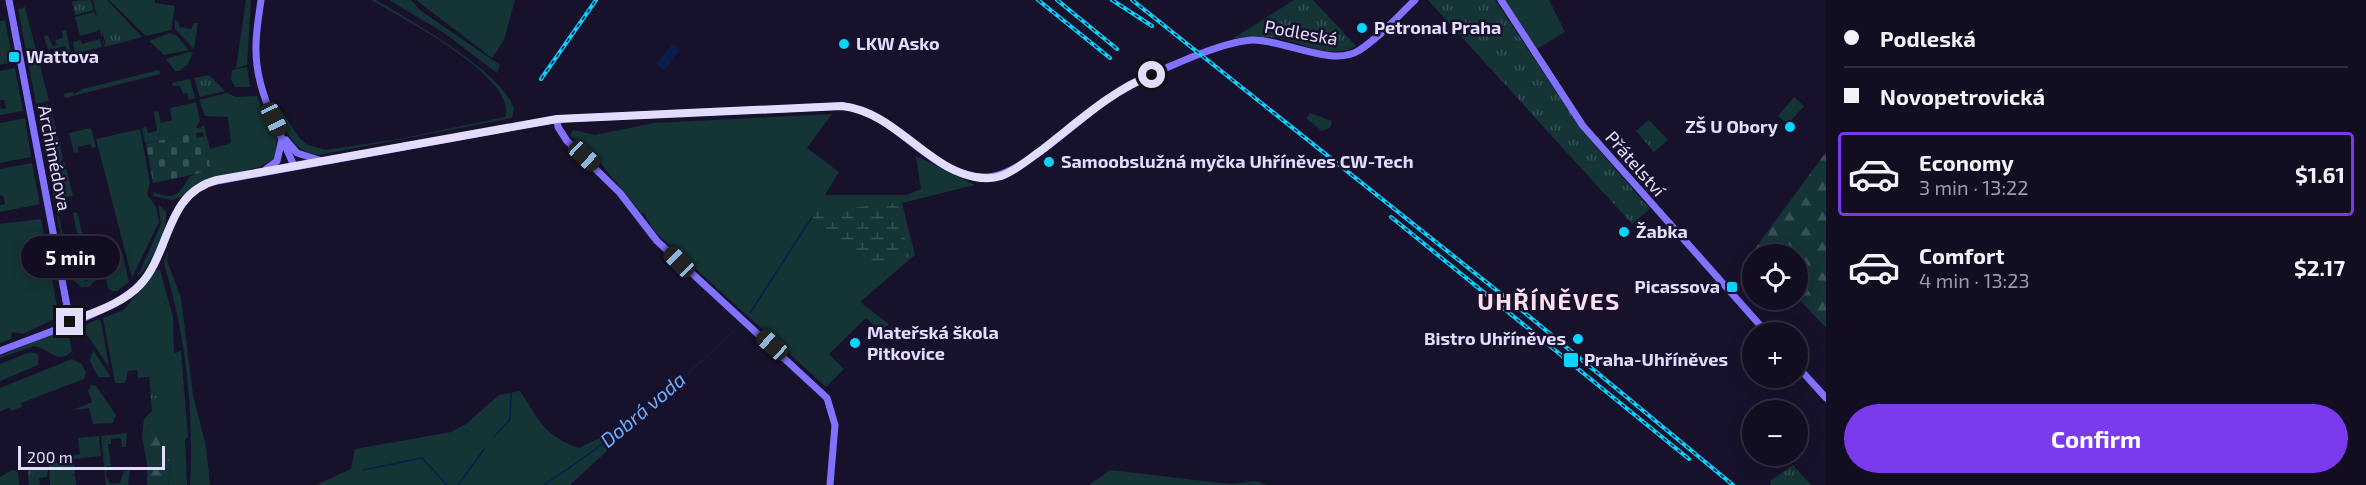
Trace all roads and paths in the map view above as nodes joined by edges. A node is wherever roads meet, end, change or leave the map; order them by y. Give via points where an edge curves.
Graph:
1 (9, 0) edge
2 (261, 0) edge
3 (1415, 0) edge
4 (1501, 0) edge
5 (557, 119) junction
6 (282, 136) junction
7 (336, 159) junction
8 (294, 166) junction
9 (262, 172) junction
10 (70, 322) junction
11 (1757, 322) edge
12 (0, 351) edge
13 (1808, 378) edge
14 (1826, 398) edge
15 (830, 485) edge

1 - 10 main road, Archimédova
2 - 6 main road via 257,66
3 - 5 main road, Podleská via 1367,44 1347,55 1331,56 1256,40 1207,52 1124,88 1002,176 961,173 876,117 849,107
4 - 11 main road, Přátelství via 1583,126
5 - 7 main road
5 - 15 main road via 567,141 620,193 657,241 824,393 834,420
6 - 7 main road via 304,156
6 - 8 main road
6 - 9 main road via 277,161
7 - 8 main road
8 - 9 main road
9 - 10 main road via 212,182 192,192 178,209 151,269 139,286 117,302
10 - 12 main road
13 - 14 main road

